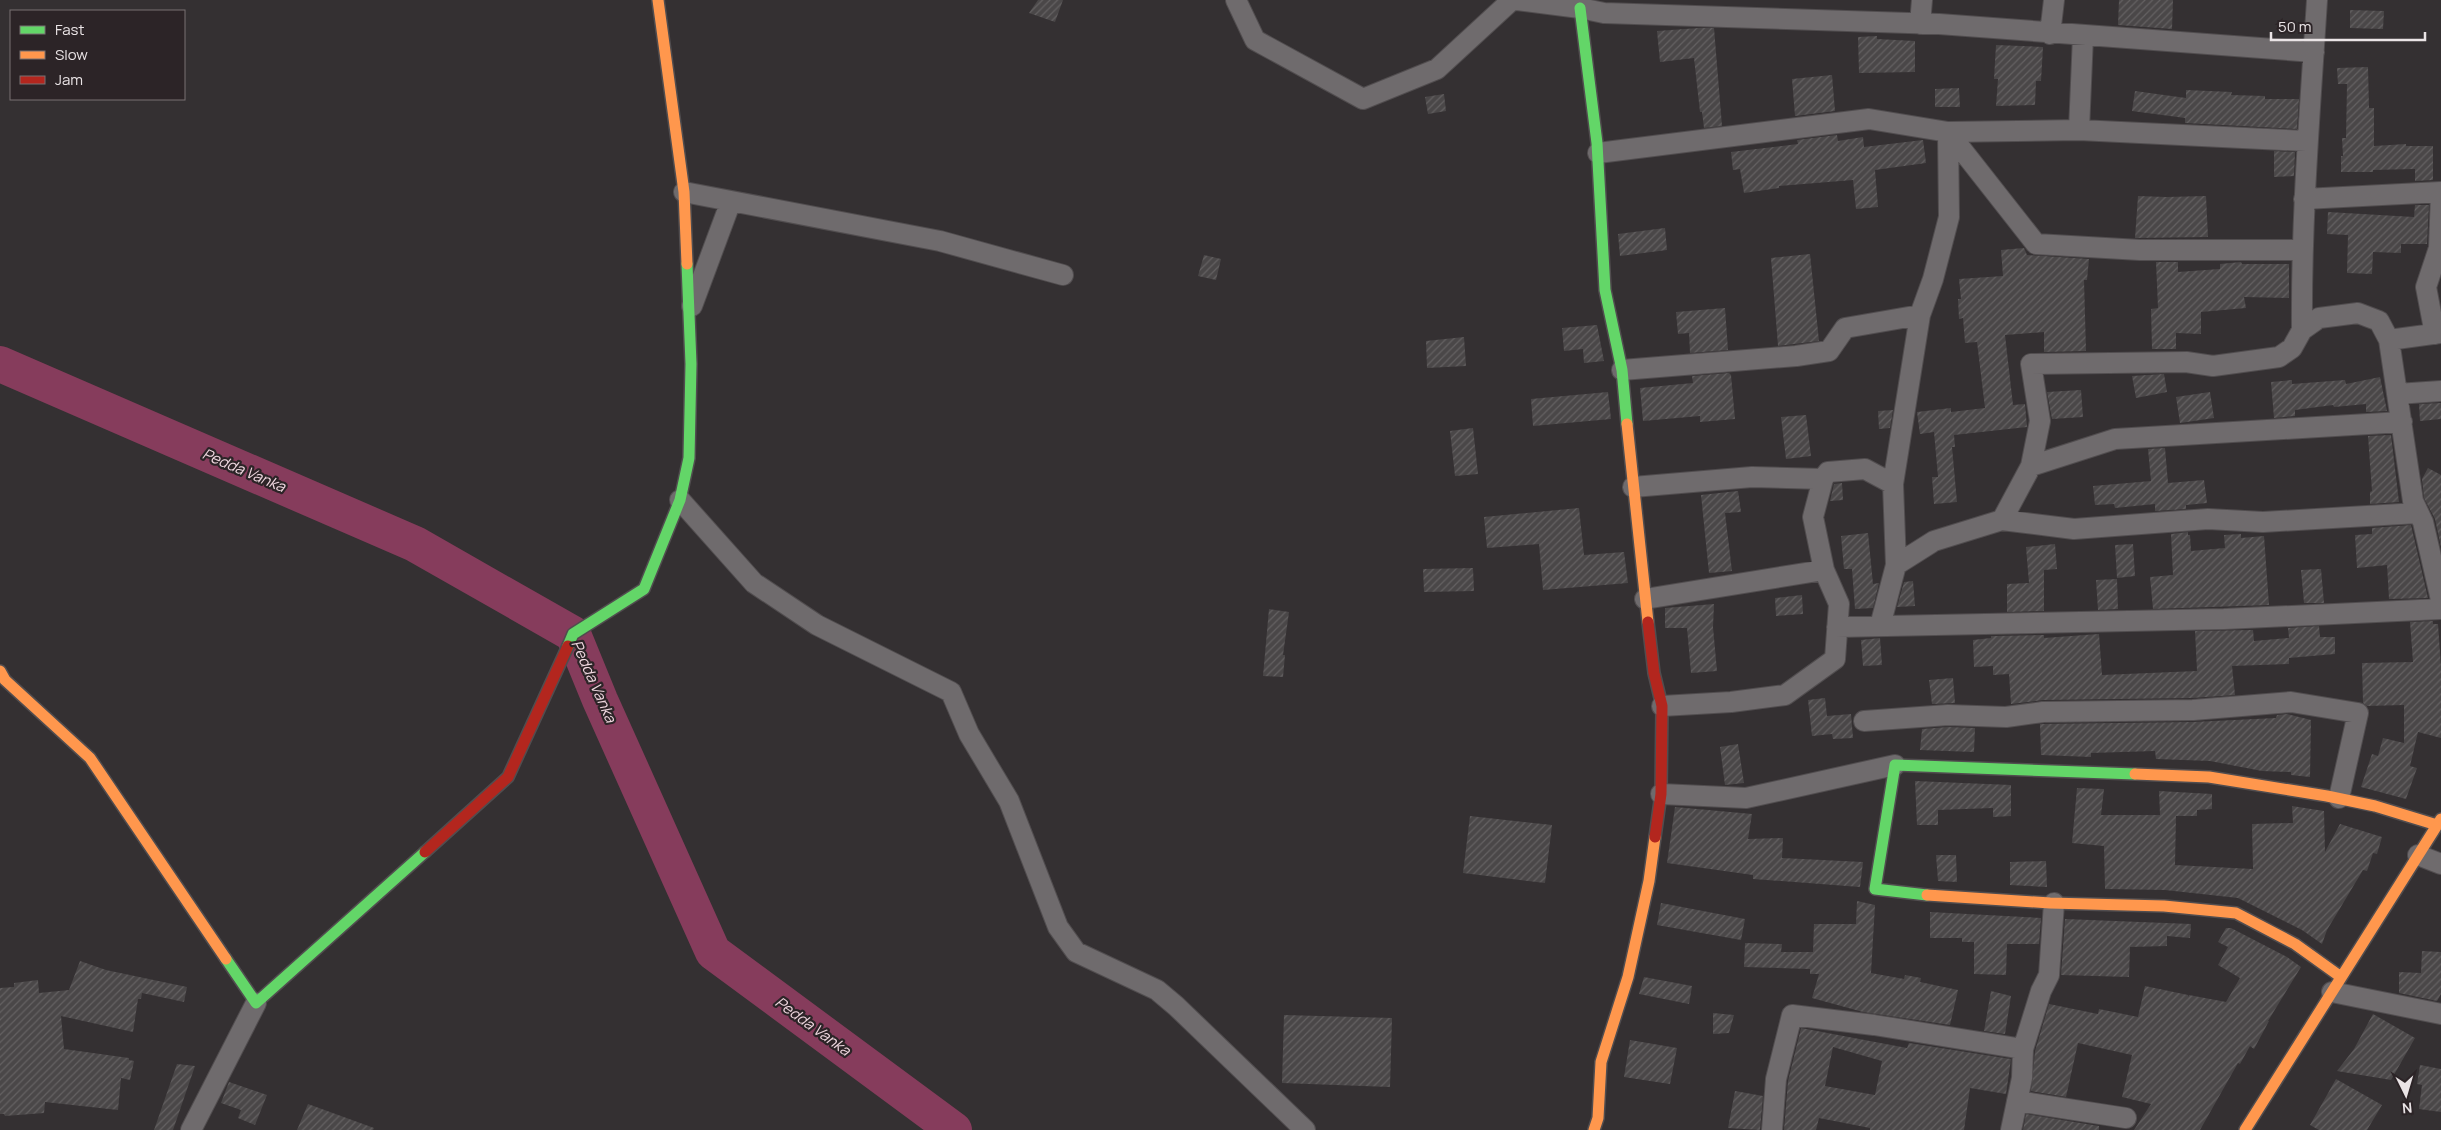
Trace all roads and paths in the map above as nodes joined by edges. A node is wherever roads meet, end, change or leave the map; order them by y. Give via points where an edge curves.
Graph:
1 (658, 0) edge
2 (1236, 0) edge
3 (1512, 0) edge
4 (1517, 0) edge
5 (1922, 0) edge
6 (2054, 0) edge
7 (2317, 0) edge
8 (1580, 8) junction
9 (1920, 24) junction
10 (2050, 34) junction
11 (2083, 36) junction
12 (2314, 52) junction
13 (2080, 130) junction
14 (1948, 132) junction
15 (2306, 142) junction
16 (1598, 153) junction
17 (684, 192) junction
18 (2441, 192) edge
19 (2304, 199) junction
20 (731, 201) junction
21 (2301, 250) junction
22 (1063, 275) dead end
23 (1920, 315) junction
24 (688, 317) junction
25 (2302, 330) junction
26 (2438, 333) edge
27 (2389, 340) junction
28 (1622, 370) junction
29 (2441, 391) edge
30 (2397, 394) junction
31 (2402, 422) junction
32 (2031, 466) junction
33 (1823, 479) junction
34 (1893, 484) junction
35 (1633, 487) junction
36 (680, 500) junction
37 (2418, 512) junction
38 (2002, 520) junction
39 (1896, 565) junction
40 (1824, 570) junction
41 (1645, 598) junction
42 (2441, 600) edge
43 (2441, 609) edge
44 (1880, 626) junction
45 (1838, 627) junction
46 (0, 670) edge
47 (1662, 706) junction
48 (1864, 721) dead end
49 (1895, 765) junction
50 (1661, 794) junction
51 (2339, 798) junction
52 (2439, 822) edge
53 (2418, 855) junction
54 (2441, 864) edge
55 (2054, 904) junction
56 (2336, 985) junction
57 (256, 1003) junction
58 (2441, 1014) edge
59 (2023, 1049) junction
60 (2017, 1101) junction
61 (2126, 1118) dead end
62 (191, 1130) edge
63 (1305, 1130) edge
64 (1594, 1130) edge
65 (1772, 1130) edge
66 (2011, 1130) edge
67 (2245, 1130) edge

1 - 17 street
2 - 3 street via 1254,40 1363,99 1437,69
4 - 8 street
5 - 9 street
6 - 10 street
7 - 12 street
8 - 9 street via 1604,13
8 - 16 street
9 - 10 street
10 - 11 street
11 - 12 street
11 - 13 street
12 - 15 street
13 - 14 street
13 - 15 street
14 - 16 street via 1870,119
14 - 21 street via 2036,244 2140,250
14 - 23 street via 1950,217
15 - 19 street
16 - 28 street via 1605,290
17 - 20 street
17 - 24 street
18 - 19 street
18 - 26 street via 2439,248 2426,287
19 - 21 street
20 - 22 street via 940,241
20 - 24 street
21 - 25 street
23 - 28 street via 1845,328 1830,351
23 - 34 street
24 - 36 street via 691,364 689,458
25 - 27 street via 2319,318 2358,313 2379,321
25 - 32 street via 2292,348 2279,357 2213,366 2178,362 2031,364 2040,421
26 - 27 street
27 - 30 street
28 - 35 street
29 - 30 street
30 - 31 street
31 - 32 street via 2115,439
31 - 37 street
32 - 38 street
33 - 34 street via 1828,472 1864,469
33 - 35 street via 1752,476
33 - 40 street via 1813,518
34 - 39 street
35 - 41 street
36 - 57 street via 644,589 573,634 508,777
36 - 63 street via 754,583 817,625 951,692 969,734 1009,801 1058,927 1076,952 1157,990
37 - 38 street via 2263,522 2208,519 2074,529
37 - 42 street
38 - 39 street via 1934,541
39 - 44 street
40 - 41 street
40 - 45 street via 1840,604
41 - 47 street via 1654,673
43 - 44 street via 2224,619
44 - 45 street
45 - 47 street via 1835,659 1786,694 1732,702
46 - 57 street via 5,680 90,758
47 - 50 street
48 - 51 street via 1948,715 2006,717 2043,712 2193,710 2291,702 2358,713
49 - 50 street via 1746,798
49 - 51 street via 2209,777 2241,785
49 - 55 street via 1875,889
50 - 64 street via 1649,881 1628,977 1601,1062 1598,1118
51 - 52 street
52 - 53 street
53 - 54 street
53 - 56 street
55 - 56 street via 2164,906 2236,913 2295,944
55 - 59 street via 2049,975
56 - 58 street
56 - 67 street
57 - 62 street
59 - 60 street
59 - 65 street via 1792,1015 1776,1079
60 - 61 street
60 - 66 street

